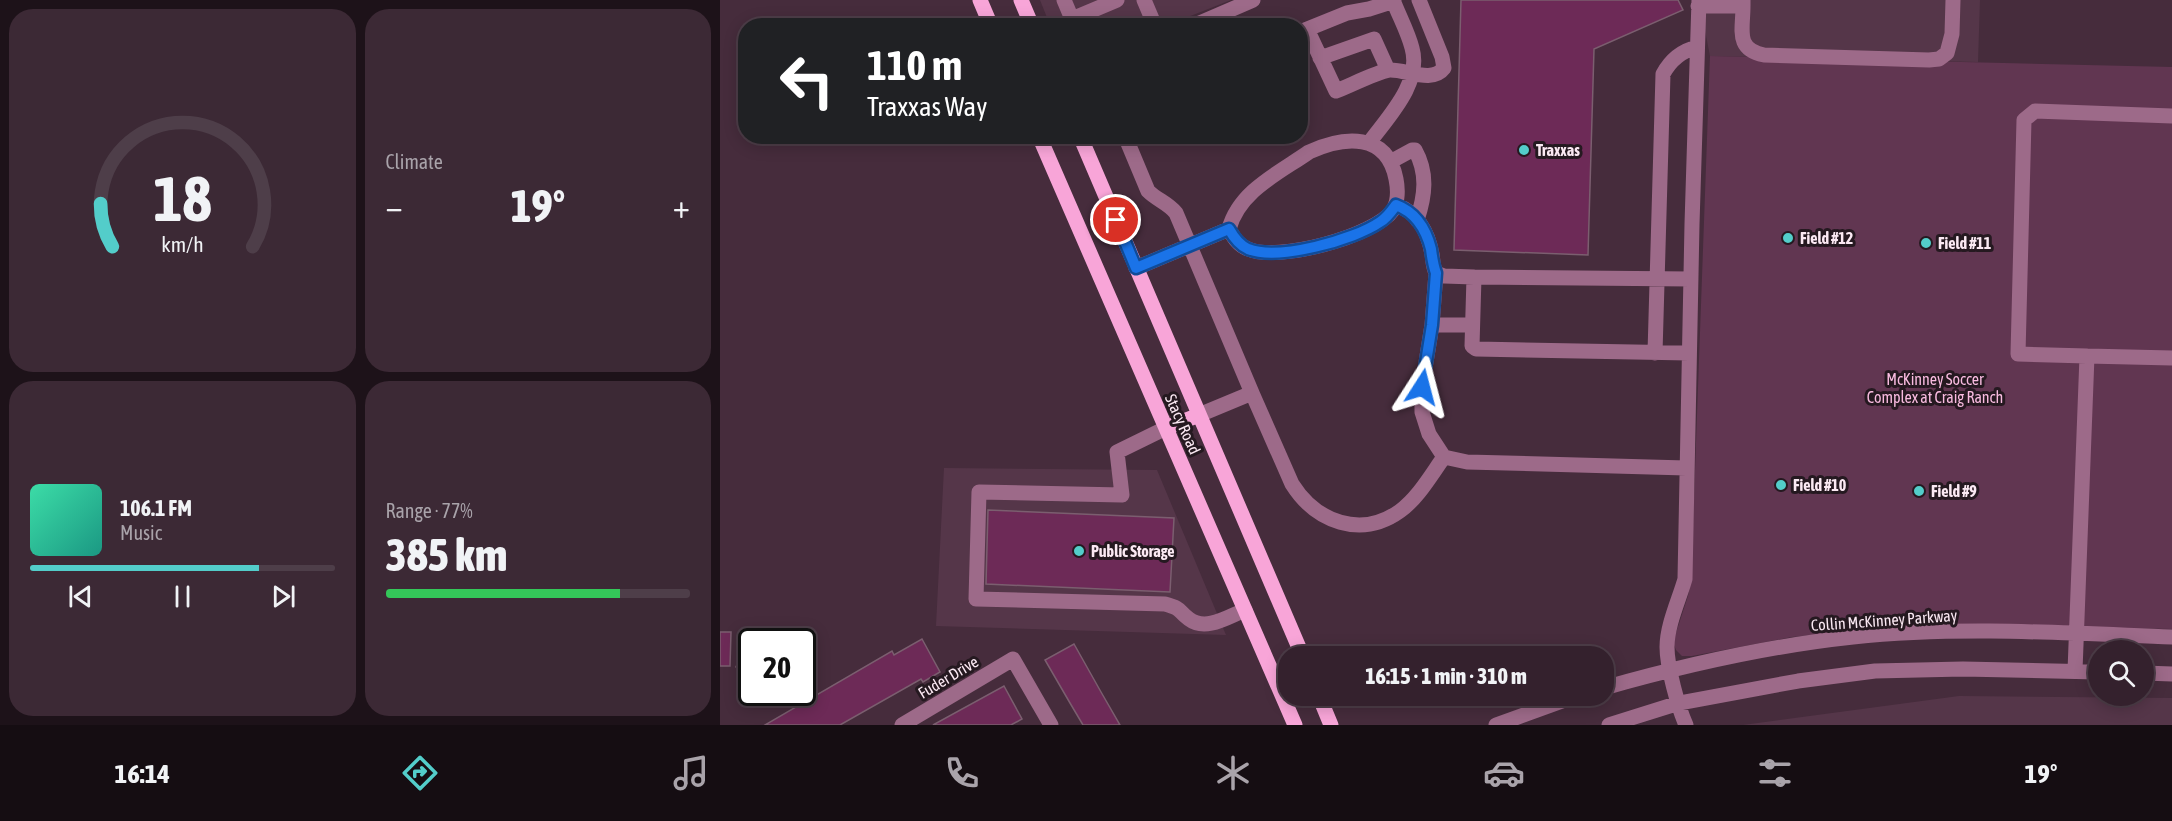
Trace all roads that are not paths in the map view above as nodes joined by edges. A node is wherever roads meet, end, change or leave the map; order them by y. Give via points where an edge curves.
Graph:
1 (980, 0) edge
2 (1021, 0) edge
3 (1064, 0) edge
4 (1117, 0) edge
5 (1144, 0) edge
6 (1253, 0) edge
7 (1419, 0) edge
8 (1953, 0) edge
9 (1393, 1) edge
10 (1099, 3) edge
11 (1699, 3) edge
12 (1743, 3) edge
13 (988, 18) edge
14 (1029, 18) edge
15 (1072, 18) edge
16 (1074, 18) edge
17 (1152, 18) edge
18 (1211, 18) edge
19 (1308, 28) edge
20 (1308, 37) edge
21 (1697, 47) junction
22 (1320, 58) junction
23 (1388, 70) junction
24 (1412, 72) junction
25 (2172, 116) edge
26 (1369, 143) junction
27 (1042, 144) edge
28 (1083, 144) edge
29 (1128, 144) edge
30 (1390, 162) junction
31 (1396, 205) junction
32 (1417, 220) junction
33 (1229, 229) junction
34 (1189, 245) junction
35 (1136, 268) junction
36 (1436, 273) junction
37 (1474, 276) junction
38 (1656, 278) junction
39 (1691, 279) junction
40 (1432, 325) junction
41 (1472, 325) junction
42 (1655, 353) junction
43 (1689, 353) junction
44 (2087, 356) junction
45 (2172, 358) edge
46 (1252, 393) junction
47 (1199, 415) junction
48 (1166, 428) junction
49 (1444, 457) junction
50 (1686, 468) junction
51 (1245, 610) junction
52 (2077, 634) junction
53 (2172, 637) edge
54 (1298, 646) edge
55 (1670, 669) junction
56 (2075, 671) junction
57 (2088, 672) edge
58 (2154, 673) edge
59 (2172, 674) edge
60 (1614, 685) edge
61 (1679, 703) junction
62 (1323, 706) edge
63 (1548, 706) edge
64 (902, 725) edge
65 (1051, 725) edge
66 (1295, 725) edge
67 (1331, 725) edge
68 (1496, 725) edge
69 (1609, 725) edge
70 (1686, 725) edge

1 - 13 main road
2 - 14 main road
3 - 15 street
4 - 10 street
5 - 17 street
6 - 18 street
7 - 24 street via 1444,68 1429,75
8 - 12 street via 1947,53 1929,60 1752,53 1742,40
9 - 19 street
9 - 24 street via 1413,50
10 - 16 street
11 - 12 street
11 - 21 street
20 - 22 street
21 - 38 street via 1672,60 1663,74
21 - 39 street
22 - 23 street via 1374,39
22 - 23 street via 1336,92
23 - 24 street
24 - 26 street via 1403,96
25 - 44 street via 2035,111 2024,120 2018,354
26 - 30 street
26 - 33 street via 1335,142 1310,152 1247,196 1233,214
27 - 48 main road, Stacy Road
28 - 35 main road, Stacy Road
29 - 34 street via 1148,191 1176,213
30 - 31 street via 1397,188
30 - 32 street via 1412,150 1419,157 1424,190
31 - 32 street
31 - 33 street via 1381,222 1368,229 1310,248 1265,252 1248,249 1235,240
32 - 36 street via 1429,241
33 - 34 street
34 - 35 street
34 - 46 street
35 - 47 main road, Stacy Road
36 - 37 street
36 - 40 street
37 - 38 street
37 - 41 street
38 - 39 street
38 - 42 street
39 - 43 street
40 - 41 street
40 - 49 street via 1422,412
41 - 42 street via 1472,345 1476,349
42 - 43 street
43 - 50 street
44 - 45 street
44 - 52 street
46 - 47 street
46 - 49 street via 1300,497 1332,520 1352,525 1372,523 1394,514 1413,499
47 - 48 main road
47 - 54 main road, Stacy Road
48 - 51 main road, Stacy Road
48 - 51 street via 1117,452 1122,495 979,492 976,599 1165,604 1179,608 1197,624 1208,624
49 - 50 street via 1467,462
50 - 55 street via 1686,579 1667,647
51 - 66 main road, Stacy Road
52 - 53 street, Collin McKinney Parkway
52 - 55 street, Collin McKinney Parkway via 1966,632 1855,637 1757,650
52 - 56 street
55 - 60 street, Collin McKinney Parkway
55 - 61 street
56 - 57 street
56 - 61 street via 1875,671
58 - 59 street
61 - 69 street
61 - 70 street
62 - 67 main road
63 - 68 street
64 - 65 street, Fuder Drive via 1013,659

